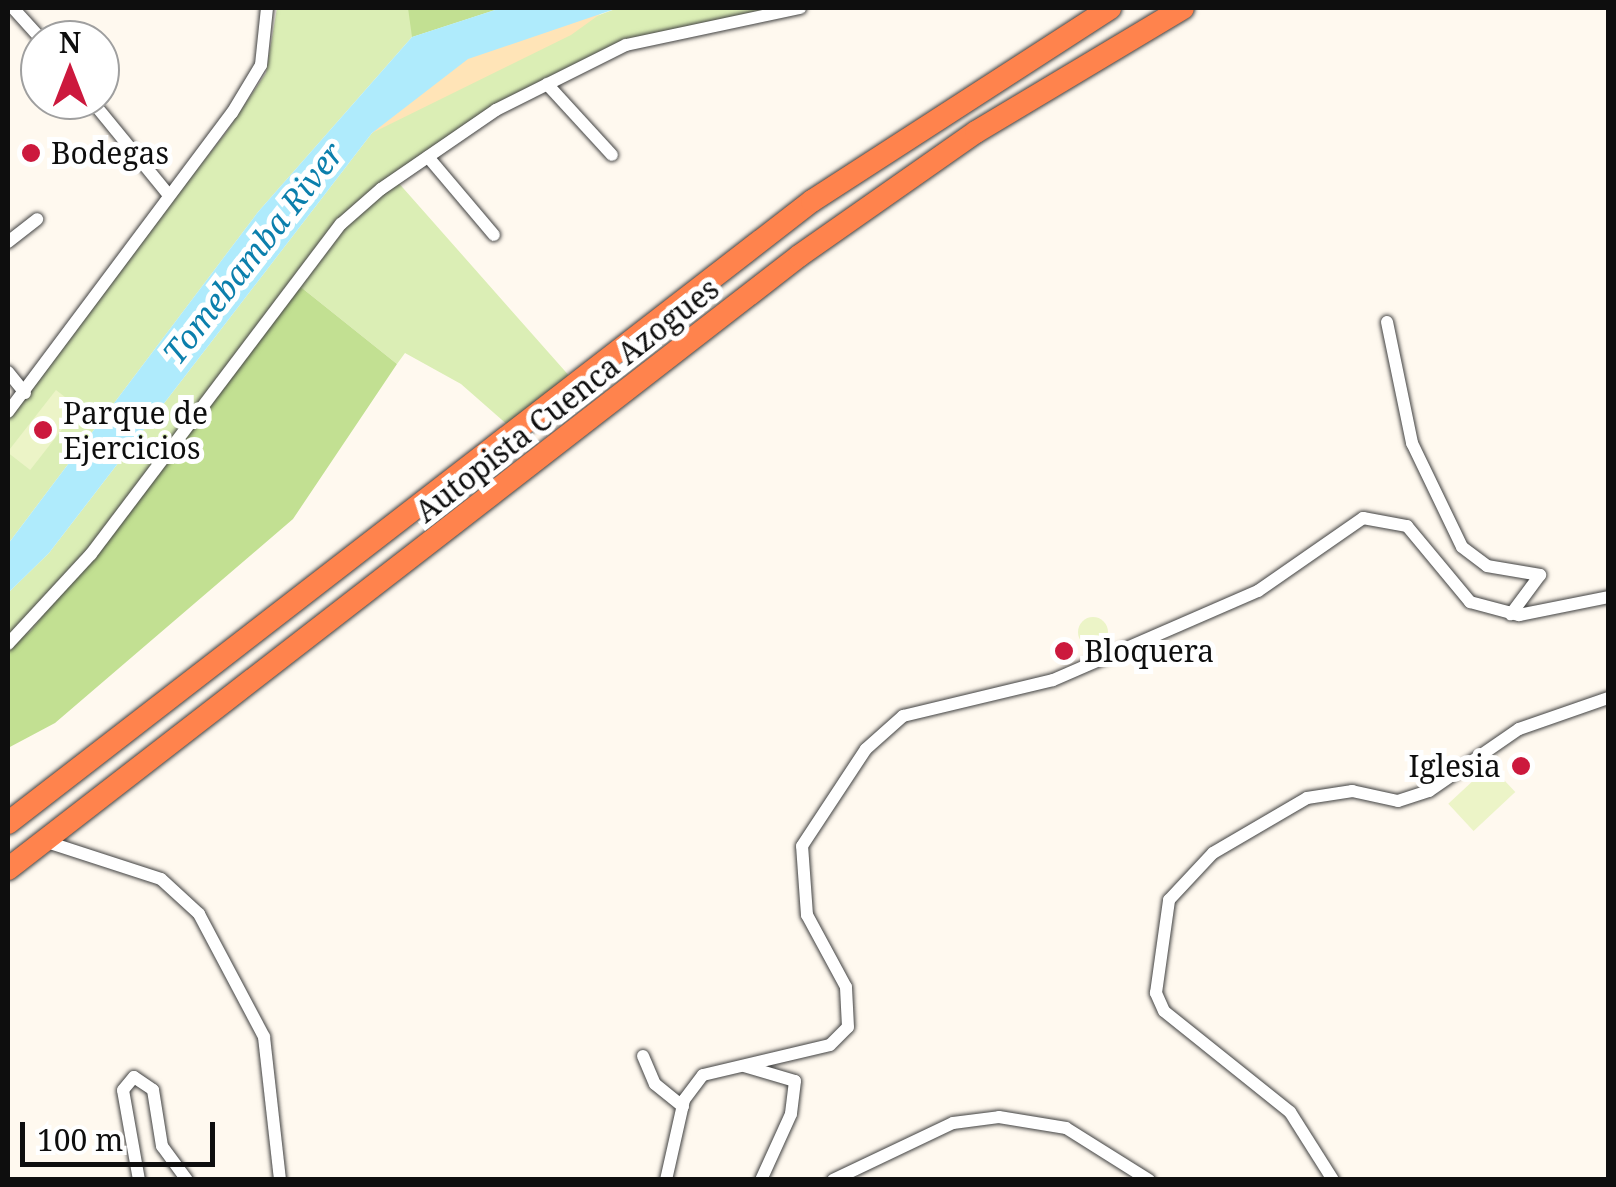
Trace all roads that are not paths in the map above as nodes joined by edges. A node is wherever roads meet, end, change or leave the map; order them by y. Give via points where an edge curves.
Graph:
1 (268, 8) edge
2 (800, 8) edge
3 (1110, 8) edge
4 (1183, 8) edge
5 (546, 84) junction
6 (107, 120) edge
7 (612, 155) dead end
8 (428, 157) junction
9 (168, 194) junction
10 (37, 218) dead end
11 (494, 234) dead end
12 (8, 242) edge
13 (1388, 322) dead end
14 (8, 372) edge
15 (25, 393) junction
16 (8, 412) edge
17 (1608, 597) edge
18 (1511, 614) junction
19 (8, 644) edge
20 (1608, 698) edge
21 (8, 823) edge
22 (44, 842) junction
23 (8, 869) edge
24 (643, 1056) dead end
25 (726, 1064) junction
26 (682, 1107) junction
27 (139, 1180) edge
28 (186, 1180) edge
29 (280, 1180) edge
30 (666, 1180) edge
31 (761, 1180) edge
32 (832, 1180) edge
33 (1149, 1180) edge
34 (1332, 1180) edge

1 - 9 street via 261,65
2 - 5 street via 696,23
3 - 21 highway, Autopista Cuenca Azogues via 812,201
4 - 22 highway, Autopista Cuenca Azogues via 976,132 799,256
5 - 7 street
5 - 8 street
6 - 9 street
8 - 11 street
8 - 19 street via 342,224 91,554
9 - 15 street
10 - 12 street
13 - 18 street via 1412,443 1462,547 1487,566 1540,576
14 - 15 street
15 - 16 street
17 - 18 street
18 - 25 street via 1446,582 1407,526 1363,518 1258,591 1070,673 903,716 866,749 802,846 807,915 846,987 848,1027 830,1044
20 - 34 street via 1519,729 1430,791 1398,801 1352,791 1307,798 1213,853 1168,900 1156,993 1164,1011 1290,1112
22 - 23 highway, Autopista Cuenca Azogues
22 - 29 street via 161,879 199,914 264,1037
24 - 26 street via 654,1084
25 - 26 street via 703,1075
25 - 31 street via 794,1081 791,1114
26 - 30 street
27 - 28 street via 123,1090 134,1077 153,1090 162,1146
32 - 33 street via 953,1124 1000,1116 1066,1128

